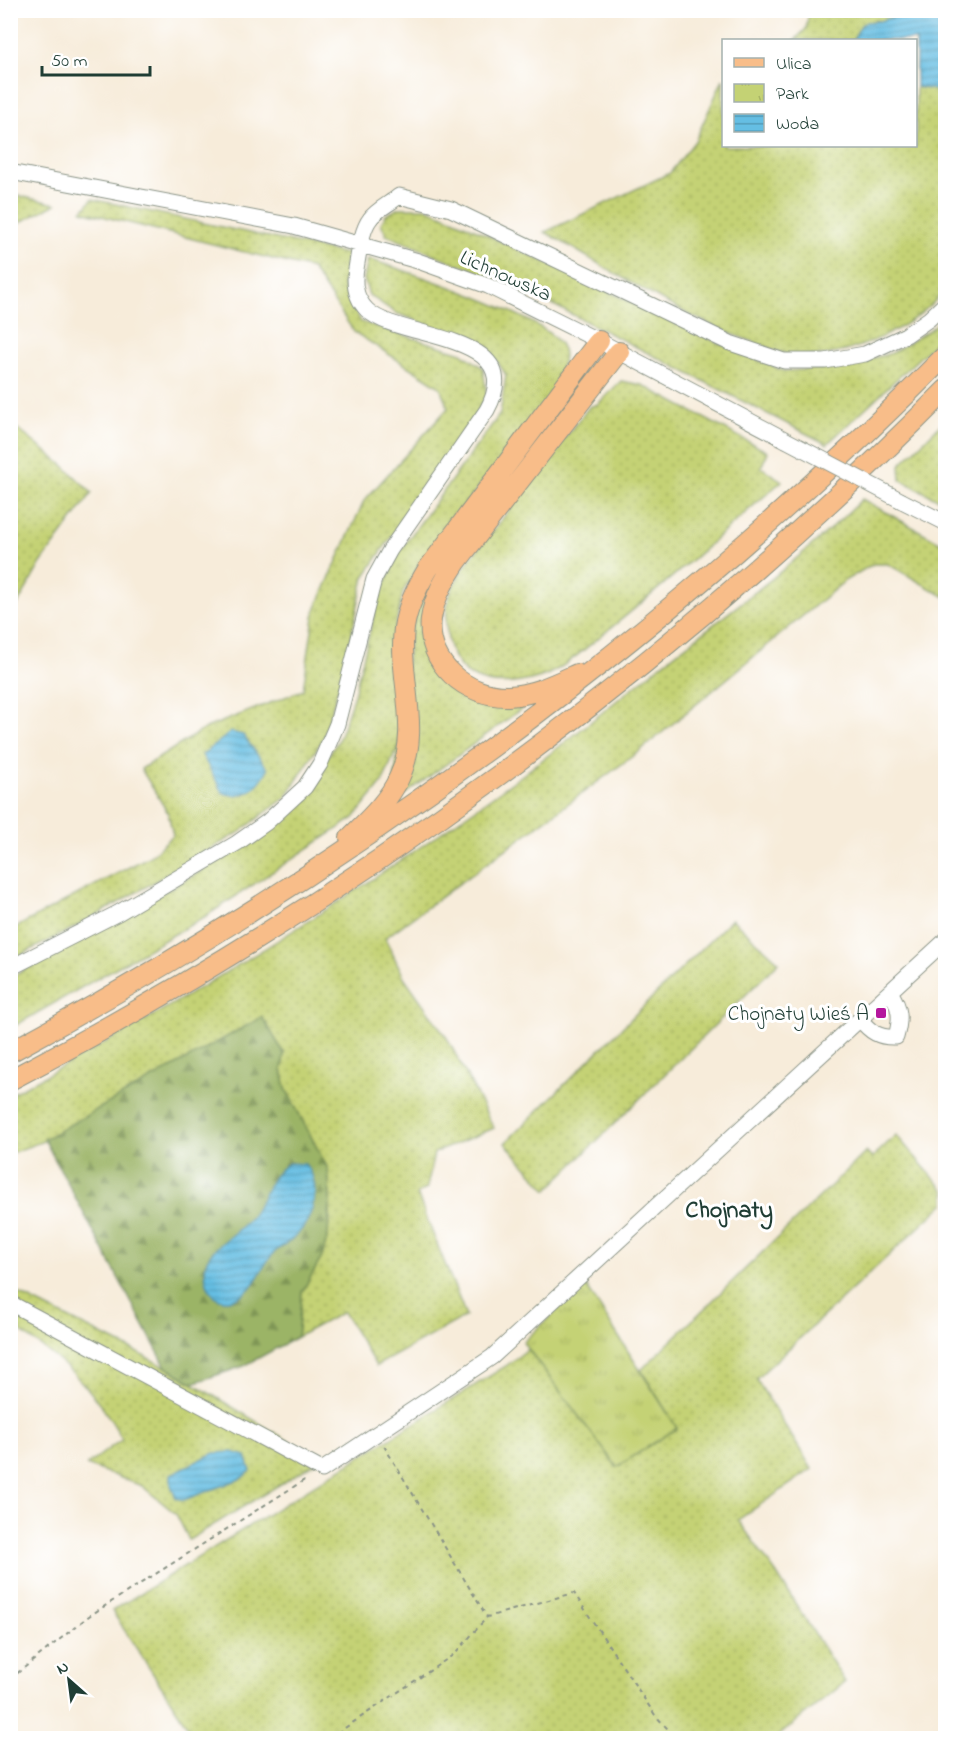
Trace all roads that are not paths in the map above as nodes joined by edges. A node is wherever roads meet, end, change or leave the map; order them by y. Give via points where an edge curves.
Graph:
1 (10, 172) edge
2 (362, 243) junction
3 (945, 303) edge
4 (599, 341) junction
5 (619, 352) junction
6 (945, 355) edge
7 (945, 390) edge
8 (945, 523) edge
9 (607, 660) junction
10 (324, 866) junction
11 (945, 940) edge
12 (10, 968) edge
13 (890, 992) junction
14 (860, 1019) junction
15 (10, 1052) edge
16 (10, 1080) edge
17 (10, 1303) edge

1 - 2 street, Lichnowska via 294,226
2 - 3 street via 370,219 399,196 452,208 730,343 784,361 825,361 865,354 906,336
2 - 4 street, Lichnowska via 488,286
2 - 12 street via 354,288 367,310 377,318 428,332 478,352 496,382 487,410 374,579 330,744 305,787 257,829 127,907
4 - 5 street, Lichnowska
4 - 10 main road via 420,582 404,628 410,728 403,768 386,800
5 - 8 street, Lichnowska, bridge
5 - 9 main road via 457,561 437,596 431,620 434,644 444,666 475,691 493,696 515,696 541,689
6 - 9 main road via 771,521
7 - 16 main road via 762,563 518,760 392,850 252,941
9 - 10 main road via 461,771
10 - 15 main road via 178,957
11 - 13 street
13 - 14 street
13 - 14 street via 901,1020 896,1037 883,1038
14 - 17 street via 492,1357 322,1470

